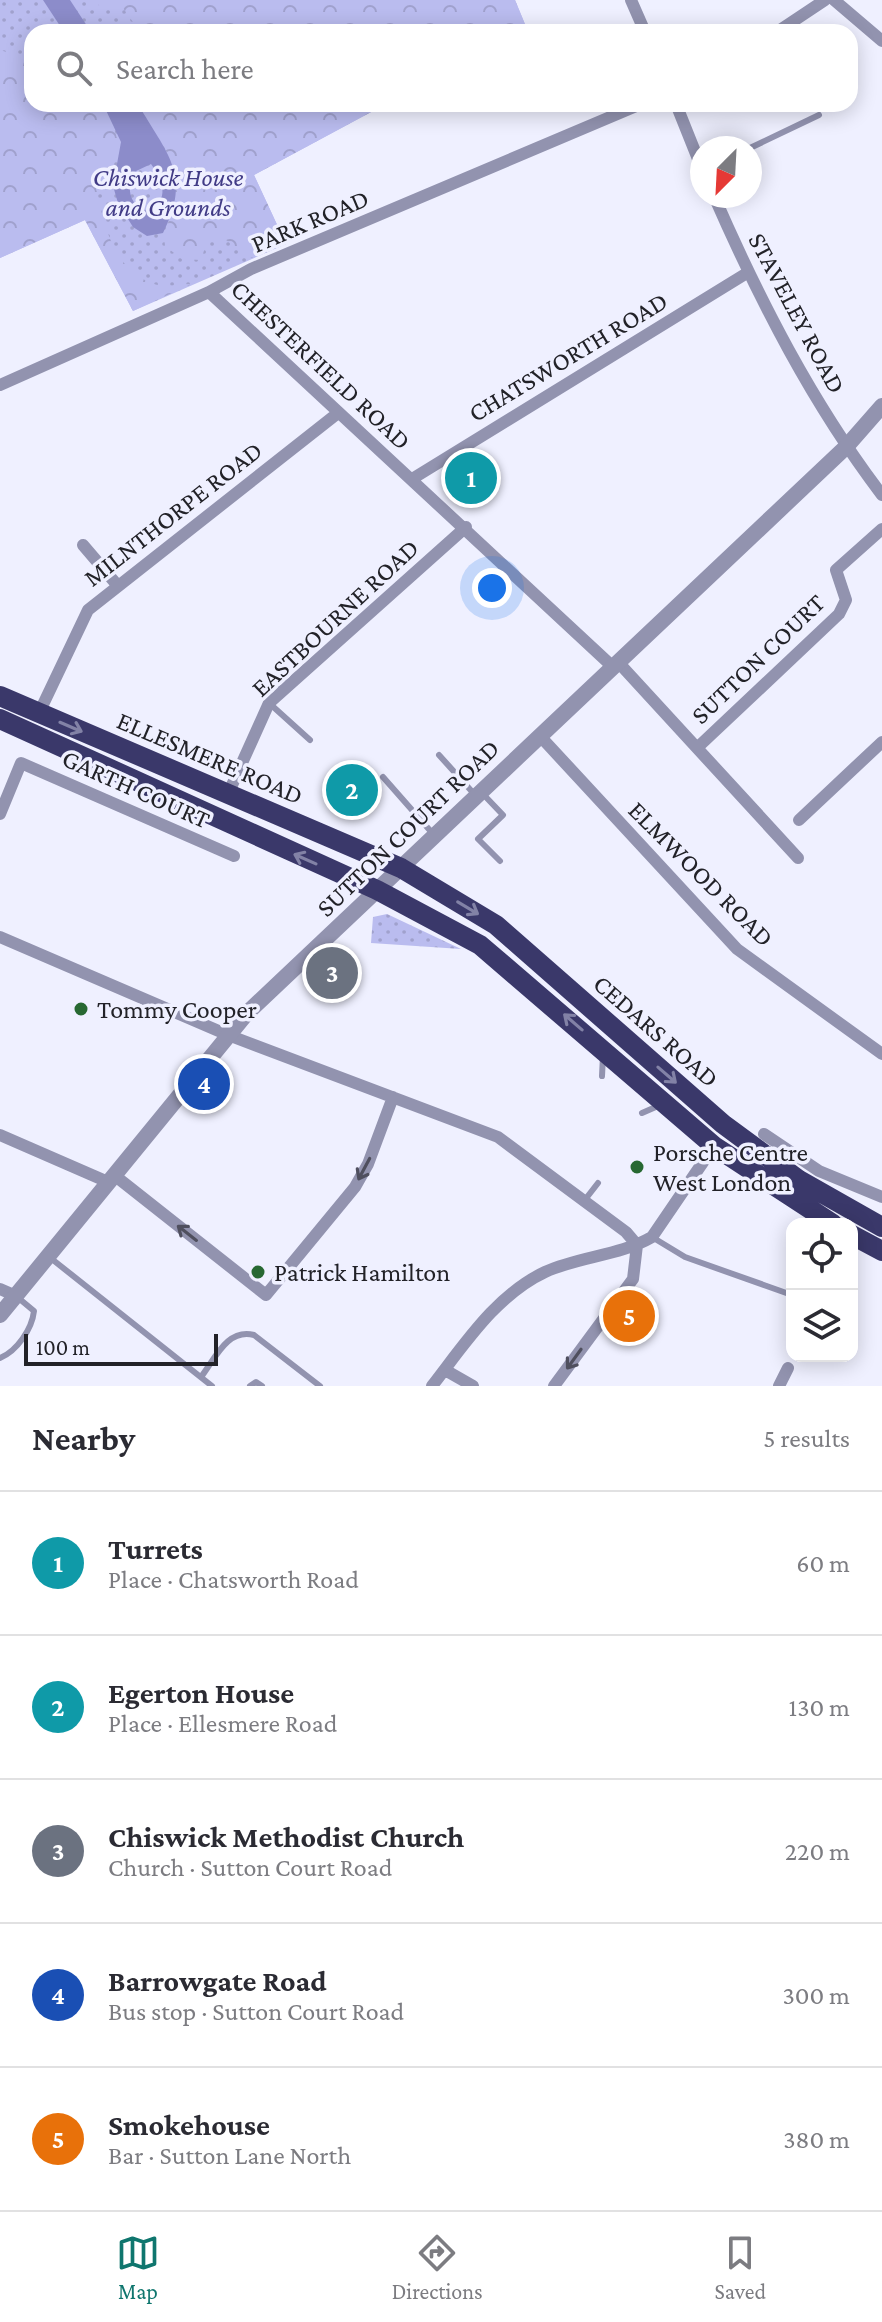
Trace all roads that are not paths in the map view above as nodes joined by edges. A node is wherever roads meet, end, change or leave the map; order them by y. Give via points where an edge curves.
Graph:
1 (631, 0) edge
2 (825, 0) edge
3 (834, 0) edge
4 (642, 24) edge
5 (789, 24) edge
6 (882, 41) edge
7 (622, 112) edge
8 (679, 112) edge
9 (819, 115) dead end
10 (690, 139) edge
11 (762, 142) edge
12 (719, 208) edge
13 (747, 273) junction
14 (209, 292) junction
15 (0, 385) edge
16 (882, 406) edge
17 (338, 413) junction
18 (846, 447) junction
19 (412, 479) junction
20 (882, 495) edge
21 (466, 527) junction
22 (882, 529) edge
23 (83, 545) dead end
24 (118, 586) junction
25 (615, 665) junction
26 (0, 696) edge
27 (269, 703) junction
28 (39, 713) junction
29 (0, 719) edge
30 (540, 736) junction
31 (310, 740) dead end
32 (882, 742) edge
33 (698, 747) junction
34 (439, 755) dead end
35 (383, 777) dead end
36 (228, 794) junction
37 (478, 794) junction
38 (0, 814) edge
39 (799, 820) dead end
40 (434, 835) junction
41 (234, 856) dead end
42 (798, 858) dead end
43 (500, 861) dead end
44 (401, 868) junction
45 (377, 890) junction
46 (0, 937) edge
47 (228, 1035) junction
48 (604, 1049) junction
49 (882, 1054) edge
50 (602, 1076) dead end
51 (393, 1097) junction
52 (665, 1103) junction
53 (642, 1113) dead end
54 (764, 1134) dead end
55 (0, 1135) edge
56 (714, 1146) junction
57 (111, 1178) junction
58 (598, 1183) dead end
59 (882, 1197) edge
60 (584, 1201) junction
61 (824, 1218) edge
62 (882, 1227) edge
63 (652, 1237) junction
64 (858, 1238) edge
65 (637, 1245) junction
66 (882, 1251) edge
67 (48, 1256) junction
68 (8, 1292) edge
69 (786, 1293) edge
70 (0, 1315) edge
71 (0, 1358) edge
72 (788, 1368) dead end
73 (445, 1370) junction
74 (201, 1377) junction
75 (212, 1386) edge
76 (250, 1386) edge
77 (262, 1386) edge
78 (320, 1386) edge
79 (432, 1386) edge
80 (473, 1386) edge
81 (554, 1386) edge
82 (779, 1386) edge

1 - 4 street
2 - 5 street
3 - 6 street
7 - 14 street, PARK ROAD via 251,269
8 - 10 street
9 - 11 lane
12 - 13 street, STAVELEY ROAD
13 - 18 street, STAVELEY ROAD
13 - 19 street, CHATSWORTH ROAD
14 - 15 street, PARK ROAD
14 - 17 street, CHESTERFIELD ROAD
16 - 18 street, SUTTON COURT ROAD
17 - 19 street, CHESTERFIELD ROAD
17 - 24 street, MILNTHORPE ROAD
18 - 20 street, STAVELEY ROAD
18 - 25 street, SUTTON COURT ROAD
19 - 21 street, CHESTERFIELD ROAD
21 - 25 street, CHESTERFIELD ROAD
21 - 27 street, EASTBOURNE ROAD
22 - 33 street, SUTTON COURT via 836,570 846,600 839,614
23 - 24 street
24 - 28 street, MILNTHORPE ROAD via 88,610
25 - 30 street, SUTTON COURT ROAD
25 - 33 street, CHESTERFIELD ROAD
26 - 28 highway, ELLESMERE ROAD
27 - 31 lane
27 - 36 street, EASTBOURNE ROAD
28 -> 36 highway, ELLESMERE ROAD
45 -> 29 highway, ELLESMERE ROAD
30 - 37 street, SUTTON COURT ROAD
30 - 49 street, ELMWOOD ROAD via 737,949
32 - 39 street
33 - 42 street, CHESTERFIELD ROAD
34 - 37 lane
35 - 40 lane
36 - 44 highway, ELLESMERE ROAD
37 - 40 street, SUTTON COURT ROAD
37 - 43 lane via 503,815 478,839
38 - 41 street, GARTH COURT via 21,763
40 - 44 street, SUTTON COURT ROAD
44 - 45 street, SUTTON COURT ROAD
44 -> 62 highway, CEDARS ROAD via 496,925 723,1124 799,1180
45 - 47 street, SUTTON COURT ROAD
48 -> 45 highway, CEDARS ROAD via 499,957
46 - 47 street
47 - 51 street
47 - 57 street, SUTTON COURT ROAD
48 - 50 lane
48 - 52 highway, CEDARS ROAD
51 -> 57 street via 355,1187 266,1295
51 - 60 street via 512,1144
52 - 53 lane
52 - 56 highway, CEDARS ROAD
54 - 59 street via 819,1171
55 - 57 street
56 - 61 highway, CEDARS ROAD
56 - 63 street
57 - 67 street, SUTTON COURT ROAD
58 - 60 lane
60 - 65 street
63 - 65 street
63 - 69 lane via 685,1257
64 - 66 highway
65 - 73 street via 571,1263 517,1287
65 -> 81 street via 633,1279
67 - 68 street, SUTTON COURT ROAD
67 - 74 lane
68 - 70 street, SUTTON COURT ROAD
68 - 71 lane via 34,1311 32,1326
72 - 82 street
73 - 79 street
73 - 80 street
74 - 75 lane
74 - 78 lane via 233,1335 242,1332 254,1335
76 - 77 lane

